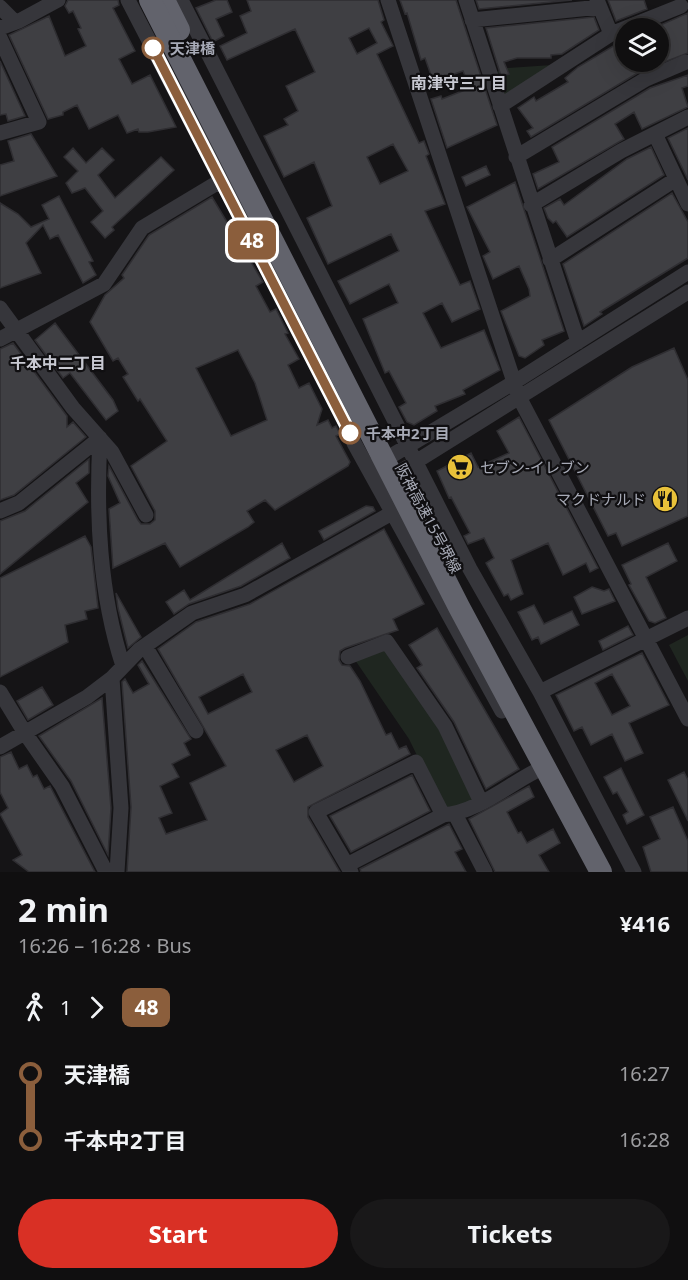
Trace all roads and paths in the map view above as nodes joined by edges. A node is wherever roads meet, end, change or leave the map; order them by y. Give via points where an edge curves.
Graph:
1 (58, 0) edge
2 (128, 0) edge
3 (139, 0) edge
4 (150, 0) edge
5 (164, 0) edge
6 (181, 0) edge
7 (388, 0) edge
8 (466, 0) edge
9 (598, 3) edge
10 (681, 6) dead end
11 (0, 7) edge
12 (472, 20) junction
13 (15, 22) junction
14 (0, 28) edge
15 (612, 34) junction
16 (0, 38) edge
17 (173, 47) junction
18 (686, 62) dead end
19 (500, 106) junction
20 (688, 117) edge
21 (0, 133) edge
22 (655, 134) junction
23 (516, 157) junction
24 (676, 179) junction
25 (222, 180) junction
26 (688, 204) edge
27 (531, 205) junction
28 (550, 260) junction
29 (688, 272) edge
30 (688, 292) edge
31 (0, 308) edge
32 (15, 331) junction
33 (0, 339) edge
34 (578, 342) junction
35 (516, 390) junction
36 (100, 438) junction
37 (407, 446) junction
38 (416, 462) junction
39 (369, 469) junction
40 (377, 486) junction
41 (0, 511) edge
42 (392, 513) junction
43 (146, 515) dead end
44 (688, 618) edge
45 (645, 637) junction
46 (144, 646) junction
47 (348, 657) dead end
48 (123, 666) junction
49 (112, 678) junction
50 (0, 692) edge
51 (540, 692) junction
52 (688, 719) edge
53 (196, 731) dead end
54 (25, 734) junction
55 (0, 747) edge
56 (536, 771) junction
57 (481, 802) junction
58 (449, 814) junction
59 (348, 870) edge
60 (106, 872) edge
61 (117, 872) edge
62 (485, 872) edge
63 (589, 872) edge
64 (602, 872) edge
65 (619, 872) edge
66 (634, 872) edge

1 - 13 street
2 - 25 street
3 - 17 highway, bridge
4 - 17 highway, 阪神高速15号堺線, bridge
5 - 65 highway, 阪神高速15号堺線 via 382,432
6 - 37 street
7 - 35 street
8 - 12 street
9 - 12 street
9 - 15 street
10 - 15 street
11 - 13 street
12 - 19 street
13 - 14 street
15 - 19 street
16 - 21 street via 39,122
17 - 64 highway, 阪神高速15号堺線, bridge via 459,607
18 - 23 street via 646,79
19 - 23 street
20 - 22 street
22 - 24 street
22 - 27 street
23 - 27 street
24 - 26 street
24 - 28 street
25 - 32 street via 142,228 104,284
25 - 39 street
27 - 28 street
28 - 34 street
29 - 34 street
30 - 35 street
31 - 32 street
32 - 33 street
32 - 36 street
34 - 35 street
35 - 37 street
35 - 38 street
35 - 45 street
36 - 41 street via 19,503
36 - 43 street via 112,452
36 - 48 street via 97,500 101,556
37 - 38 street
37 - 39 street
38 - 40 street
38 - 51 street via 470,569
39 - 40 street
40 - 42 street
42 - 46 street via 245,595 192,613
42 - 56 street
44 - 45 street
45 - 51 street
45 - 52 street
46 - 48 street
46 - 53 street
47 - 57 street via 387,642 445,726
48 - 49 street
49 - 54 street
49 - 61 street via 121,808
50 - 54 street
51 - 66 street
54 - 55 street
54 - 60 street via 62,786
56 - 57 street
56 - 63 street
57 - 58 street
58 - 59 street
58 - 59 street via 416,762 316,812
58 - 62 street

